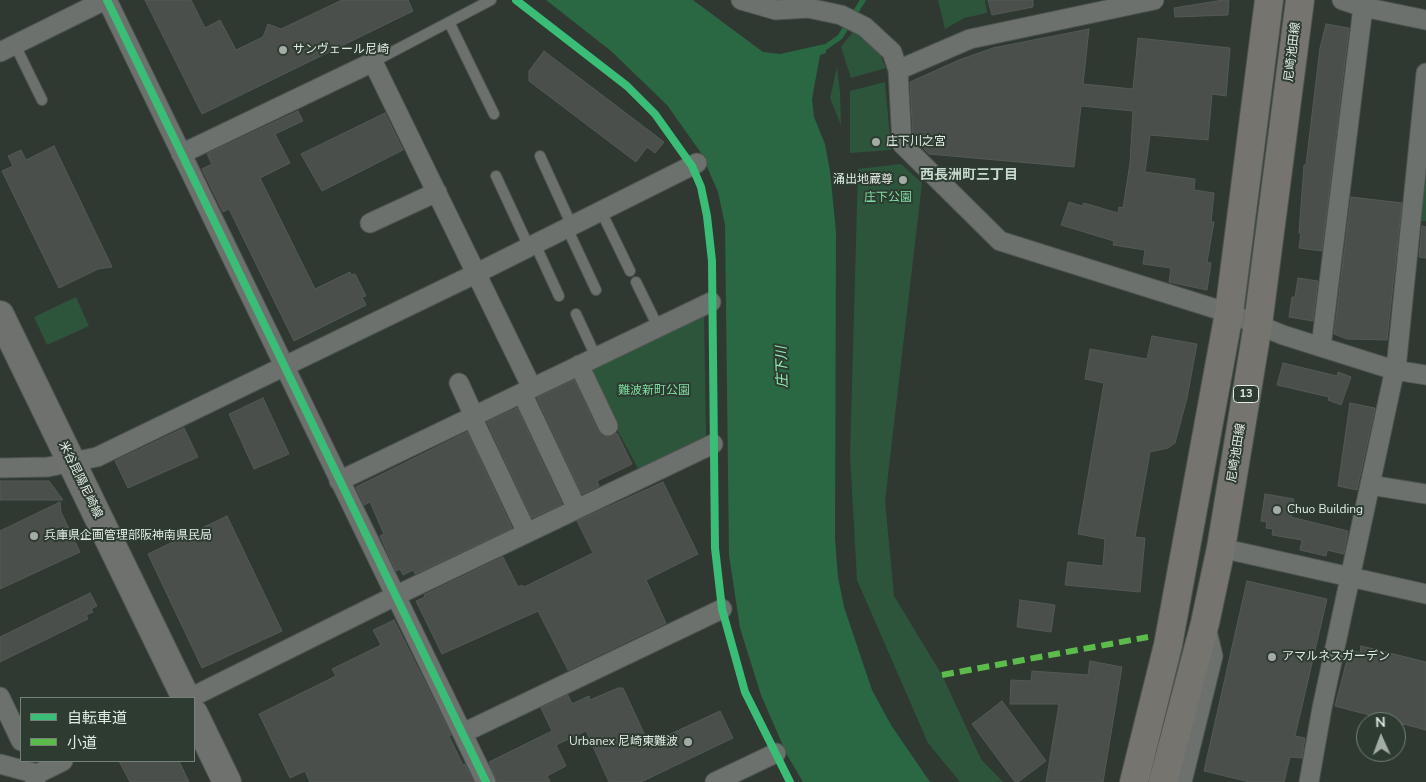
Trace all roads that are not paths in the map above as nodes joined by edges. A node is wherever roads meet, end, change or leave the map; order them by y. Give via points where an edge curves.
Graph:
1 (106, 0) edge
2 (491, 0) edge
3 (742, 0) edge
4 (1154, 0) edge
5 (1269, 0) edge
6 (1300, 0) edge
7 (1342, 0) edge
8 (809, 4) edge
9 (1362, 7) junction
10 (1426, 20) edge
11 (449, 22) junction
12 (7, 48) edge
13 (372, 62) junction
14 (898, 70) junction
15 (1426, 73) edge
16 (42, 100) dead end
17 (494, 114) dead end
18 (181, 154) junction
19 (540, 156) dead end
20 (697, 163) dead end
21 (496, 176) dead end
22 (437, 192) junction
23 (601, 211) junction
24 (370, 222) dead end
25 (570, 227) junction
26 (532, 246) junction
27 (630, 271) dead end
28 (477, 273) junction
29 (636, 282) dead end
30 (596, 290) dead end
31 (560, 296) dead end
32 (711, 302) dead end
33 (1229, 313) junction
34 (576, 314) dead end
35 (0, 315) edge
36 (1258, 324) junction
37 (658, 327) junction
38 (1320, 348) junction
39 (588, 361) junction
40 (284, 368) junction
41 (1394, 370) junction
42 (1426, 375) edge
43 (459, 383) dead end
44 (527, 390) junction
45 (473, 416) junction
46 (608, 426) dead end
47 (713, 444) dead end
48 (72, 463) junction
49 (0, 468) edge
50 (339, 481) junction
51 (1370, 485) junction
52 (1426, 494) edge
53 (577, 509) junction
54 (527, 533) junction
55 (1221, 548) junction
56 (1351, 576) junction
57 (1426, 594) edge
58 (395, 596) junction
59 (722, 609) dead end
60 (1205, 623) junction
61 (0, 697) edge
62 (186, 697) edge
63 (192, 697) edge
64 (195, 716) edge
65 (463, 734) junction
66 (20, 739) edge
67 (776, 753) dead end
68 (61, 762) edge
69 (0, 764) edge
70 (36, 775) edge
71 (227, 782) edge
72 (486, 782) edge
73 (715, 782) edge
74 (1134, 782) edge
75 (1163, 782) edge
76 (1182, 782) edge
77 (1309, 782) edge

1 - 12 street
1 - 18 street
2 - 11 lane
3 - 8 street via 776,10
4 - 14 street via 970,39
5 - 33 main road, 13
6 - 36 main road, 尼崎池田線 / 13
7 - 9 street
8 - 14 street via 845,16 865,27 892,52
9 - 10 street
9 - 38 street
11 - 13 lane
11 - 17 lane
12 - 16 lane
13 - 18 street
13 - 22 street
14 - 33 street via 904,149 1000,240
15 - 41 street
18 - 40 street
19 - 25 lane
20 - 23 street
21 - 26 lane
22 - 24 street
22 - 28 street
23 - 25 street
23 - 27 lane
25 - 26 street
25 - 30 lane
26 - 28 street
26 - 31 lane
28 - 40 street
28 - 44 street
29 - 37 lane
32 - 37 street
33 - 36 street
33 - 74 main road, 13 via 1168,645
34 - 39 lane
35 - 48 main road, 米谷昆陽尼崎線
36 - 38 street
36 - 55 main road, 尼崎池田線 / 13
37 - 39 street
38 - 41 street
39 - 44 street
39 - 46 street
40 - 48 street via 97,457
40 - 50 street
41 - 42 street
41 - 51 street
43 - 45 street
44 - 45 street
44 - 53 street
45 - 50 street
45 - 54 street
47 - 53 street
48 - 49 street
48 - 62 main road, 米谷昆陽尼崎線
50 - 58 street
51 - 52 street
51 - 56 street
53 - 54 street
54 - 58 street
55 - 56 street
55 - 60 main road, 尼崎池田線 / 13
56 - 57 street
56 - 77 street
58 - 63 street
58 - 65 street
59 - 65 street
60 - 75 main road, 尼崎池田線 / 13
60 - 76 street via 1213,656
61 - 66 street
64 - 71 main road
65 - 72 street
67 - 73 street
68 - 70 street
69 - 70 street

